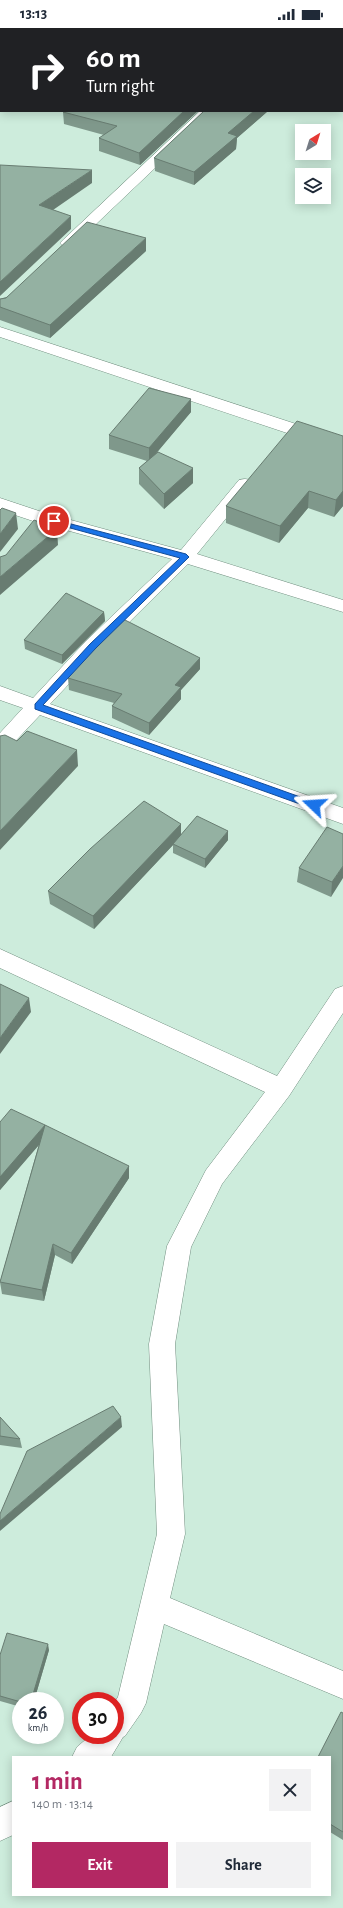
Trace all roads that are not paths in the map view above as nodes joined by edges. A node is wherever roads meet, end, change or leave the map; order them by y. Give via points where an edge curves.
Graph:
1 (207, 112) edge
2 (58, 252) edge
3 (0, 332) edge
4 (293, 429) junction
5 (343, 442) edge
6 (278, 445) edge
7 (254, 474) edge
8 (0, 504) edge
9 (186, 557) junction
10 (343, 606) edge
11 (0, 693) edge
12 (38, 706) junction
13 (0, 745) edge
14 (343, 816) edge
15 (0, 958) edge
16 (343, 995) edge
17 (281, 1089) junction
18 (154, 1606) junction
19 (343, 1685) edge
20 (124, 1713) edge
21 (102, 1744) edge
22 (88, 1756) edge
23 (12, 1817) edge
24 (0, 1826) edge

1 - 2 street
3 - 4 street
4 - 5 street
4 - 6 street
7 - 9 street
8 - 9 street via 35,523
9 - 10 street
9 - 12 street via 93,646
11 - 12 street
12 - 13 street
12 - 14 street
15 - 17 street
16 - 17 street
17 - 18 street via 214,1177 179,1246 162,1344 171,1534
18 - 19 street
18 - 20 street via 131,1703
21 - 22 street
23 - 24 street

